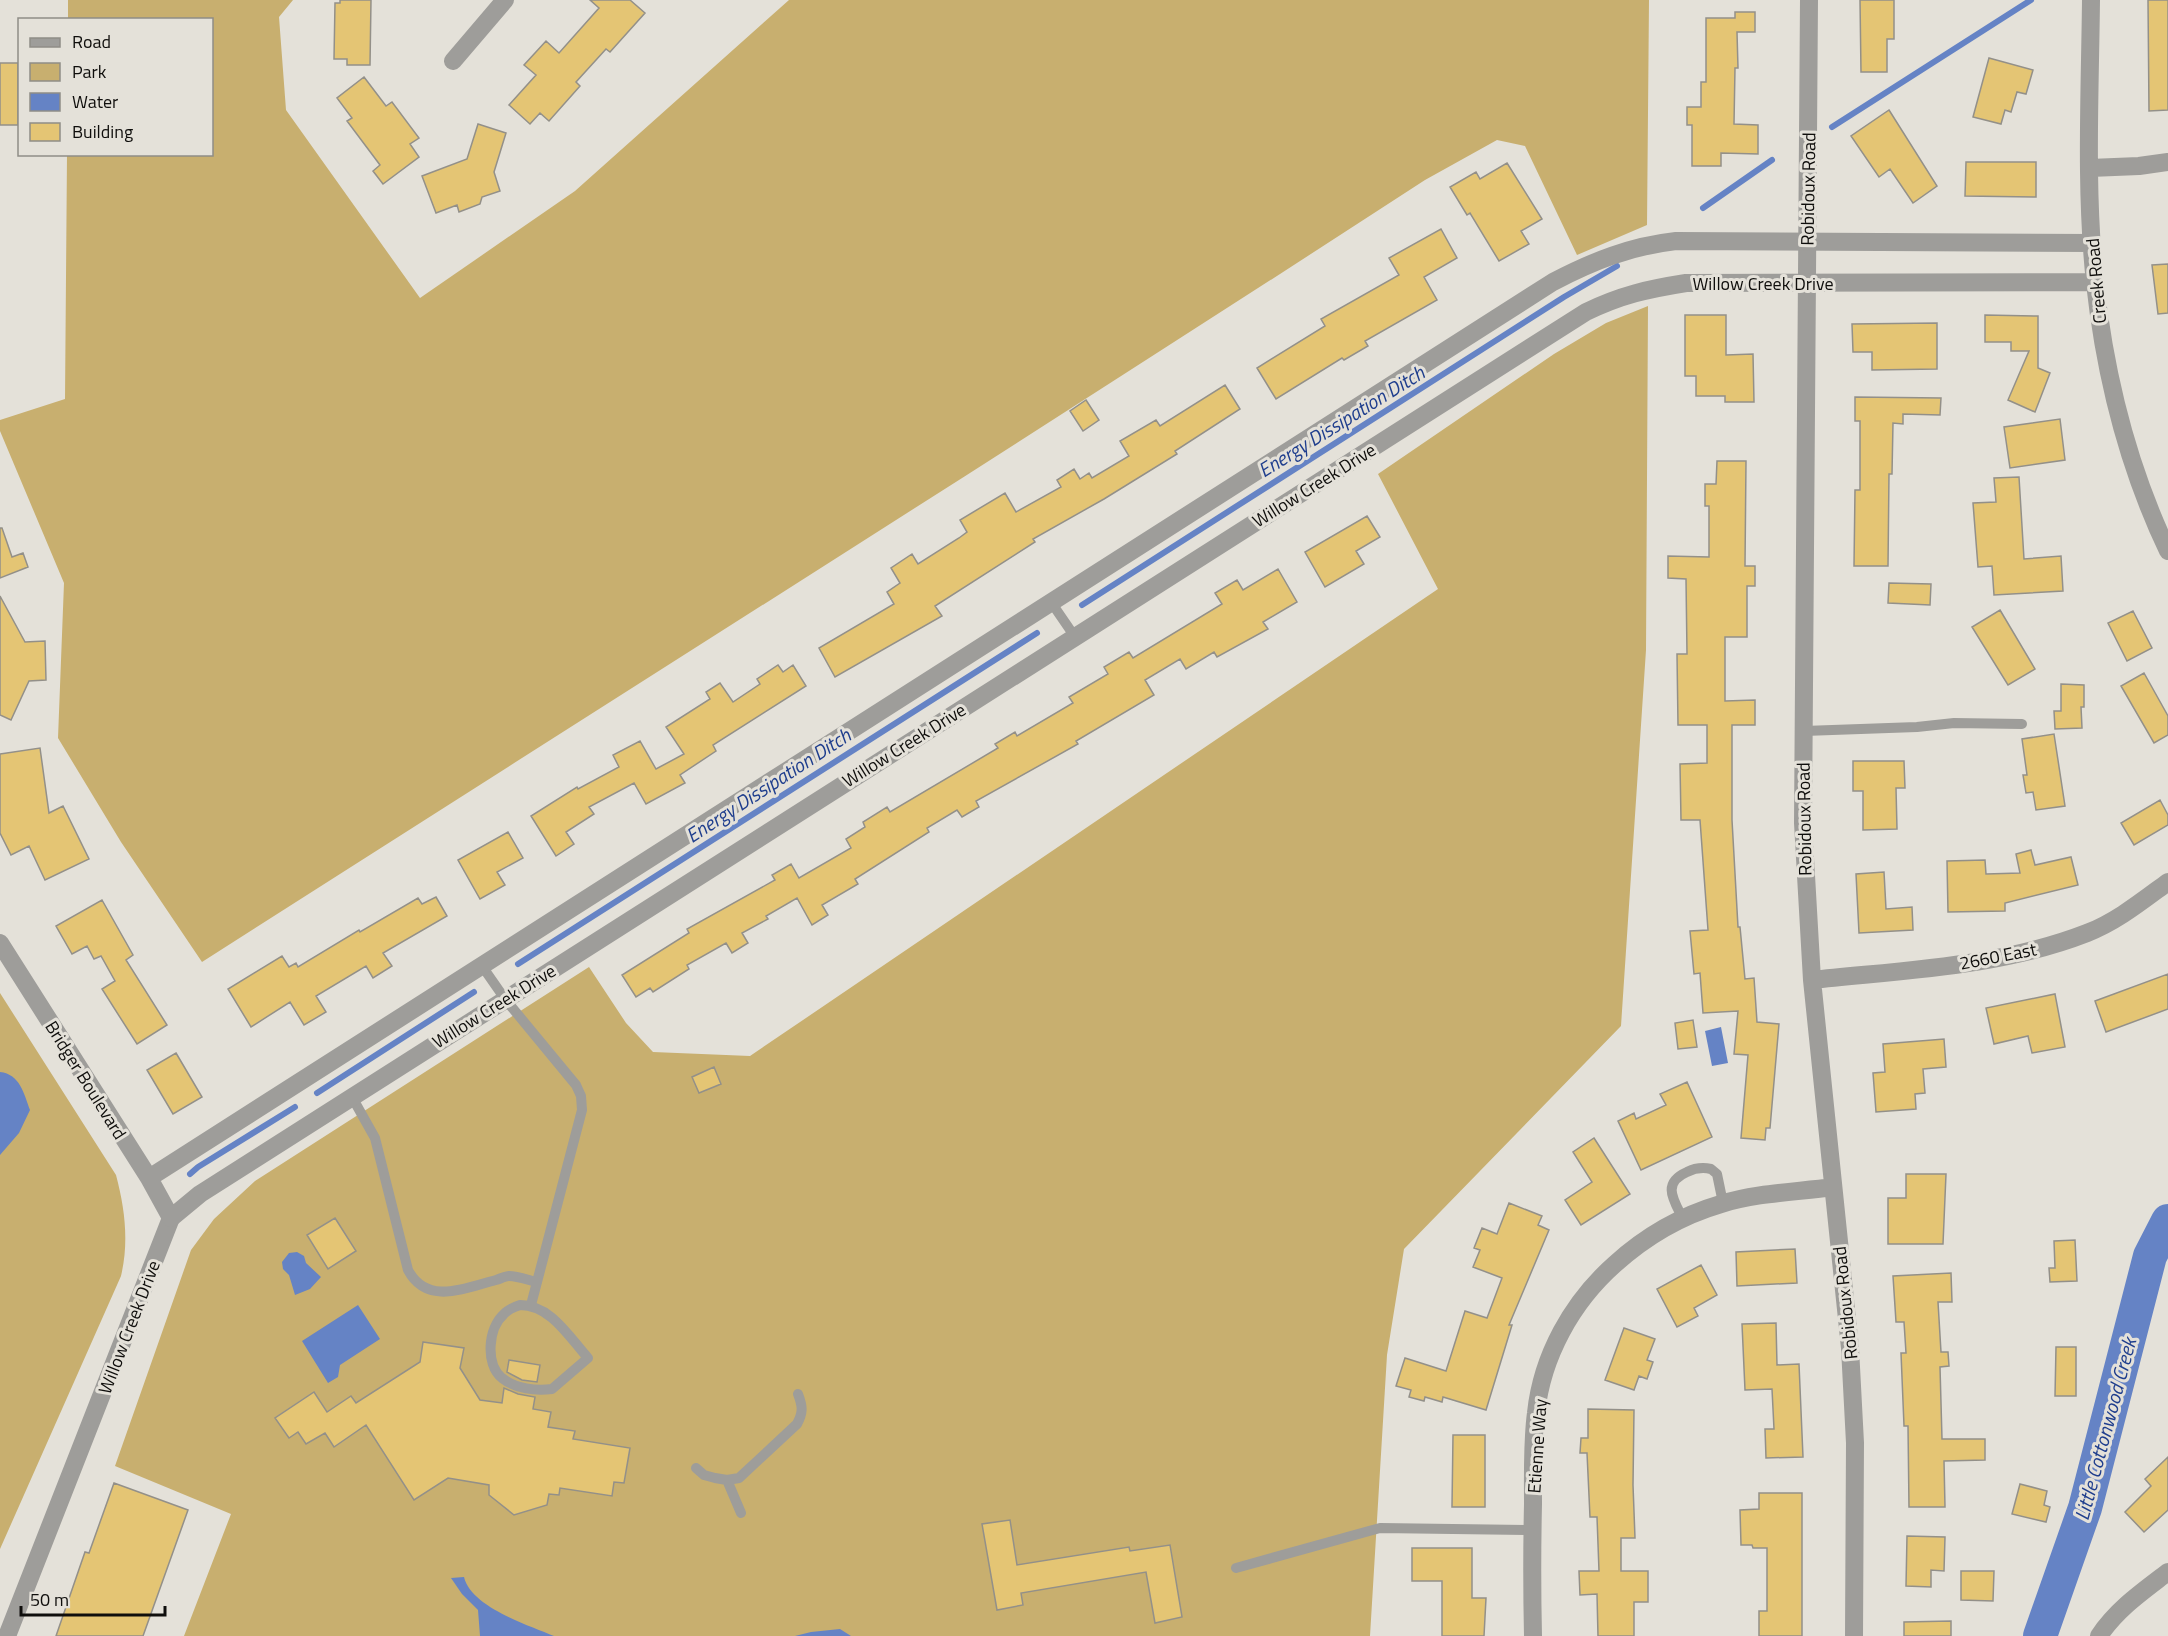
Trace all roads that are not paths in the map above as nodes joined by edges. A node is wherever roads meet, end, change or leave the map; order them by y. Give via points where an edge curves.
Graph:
1 (505, 0) edge
2 (1809, 0) edge
3 (2091, 0) edge
4 (453, 61) dead end
5 (2168, 162) edge
6 (2090, 168) junction
7 (1808, 243) junction
8 (2092, 243) junction
9 (2095, 282) junction
10 (1807, 283) junction
11 (2168, 551) edge
12 (1051, 602) junction
13 (1075, 637) junction
14 (2022, 724) dead end
15 (1804, 731) junction
16 (2168, 882) edge
17 (0, 944) edge
18 (482, 966) junction
19 (1812, 980) junction
20 (505, 999) junction
21 (352, 1097) junction
22 (148, 1178) junction
23 (1833, 1187) junction
24 (1723, 1203) junction
25 (1682, 1217) junction
26 (171, 1218) junction
27 (537, 1282) junction
28 (531, 1305) junction
29 (798, 1394) dead end
30 (696, 1468) dead end
31 (727, 1480) junction
32 (741, 1513) dead end
33 (1532, 1530) junction
34 (1236, 1568) dead end
35 (2168, 1572) edge
36 (7, 1636) edge
37 (1533, 1636) edge
38 (1854, 1636) edge
39 (2099, 1636) edge

1 - 4 street
2 - 7 street, Robidoux Road
3 - 6 street, Creek Road
5 - 6 street
6 - 8 street, Creek Road
7 - 8 street
7 - 10 street, Robidoux Road
7 - 12 street via 1676,241 1626,249 1590,263 1553,282
8 - 9 street, Creek Road
9 - 10 street, Willow Creek Drive
9 - 11 street, Creek Road via 2120,419 2133,464
10 - 13 street, Willow Creek Drive via 1686,283 1614,298 1586,312
10 - 15 street, Robidoux Road
12 - 13 lane
12 - 18 street
13 - 20 street, Willow Creek Drive
14 - 15 lane via 1954,723
15 - 19 street, Robidoux Road via 1803,823
16 - 19 street, 2660 East via 2118,917 2088,933 2049,946 2002,957
17 - 22 street, Bridger Boulevard
18 - 20 lane
18 - 22 street
19 - 23 street, Robidoux Road
20 - 21 street, Willow Creek Drive
20 - 27 lane via 581,1096 582,1110
21 - 26 street, Willow Creek Drive via 200,1194
21 - 27 lane via 375,1138 412,1279 430,1291 441,1292 509,1276
22 - 26 street, Bridger Boulevard
23 - 24 street, Etienne Way
23 - 38 street, Robidoux Road via 1850,1348 1855,1443
24 - 25 street, Etienne Way
24 - 25 lane via 1716,1174 1711,1169 1695,1168 1673,1182 1673,1199
25 - 33 street, Etienne Way via 1636,1245 1607,1271 1585,1294 1562,1328 1545,1370 1536,1411
26 - 36 street, Willow Creek Drive
27 - 28 lane
28 - 28 lane via 520,1305 502,1315 496,1324 490,1355 494,1367 509,1383 530,1389 552,1389 588,1358 549,1314
29 - 31 lane via 803,1406 797,1424 739,1478
30 - 31 lane via 705,1475
31 - 32 lane
33 - 34 lane via 1380,1528
33 - 37 street, Etienne Way
35 - 39 street via 2124,1606

